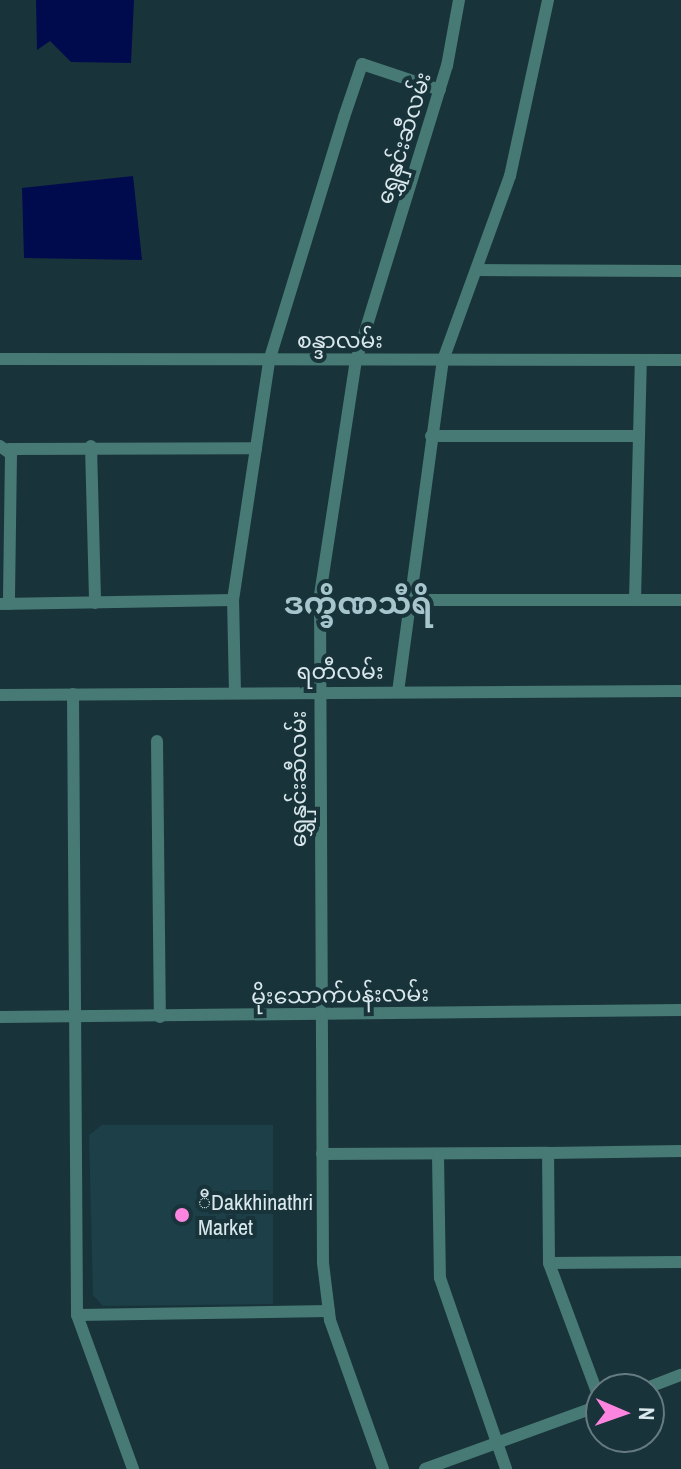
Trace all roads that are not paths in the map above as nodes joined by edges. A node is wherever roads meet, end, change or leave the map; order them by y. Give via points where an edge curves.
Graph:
1 (459, 0) edge
2 (548, 0) edge
3 (440, 90) junction
4 (477, 270) junction
5 (681, 271) edge
6 (0, 359) edge
7 (443, 360) junction
8 (641, 360) junction
9 (681, 360) edge
10 (269, 361) junction
11 (356, 361) junction
12 (431, 436) junction
13 (639, 436) junction
14 (91, 446) junction
15 (5, 448) edge
16 (256, 448) junction
17 (233, 600) junction
18 (408, 600) junction
19 (635, 600) junction
20 (681, 600) edge
21 (95, 603) junction
22 (5, 604) edge
23 (681, 691) edge
24 (398, 692) junction
25 (235, 693) junction
26 (319, 693) junction
27 (73, 694) junction
28 (0, 695) edge
29 (157, 741) dead end
30 (681, 1010) edge
31 (320, 1015) junction
32 (0, 1017) edge
33 (76, 1017) junction
34 (160, 1017) junction
35 (681, 1151) edge
36 (548, 1153) junction
37 (322, 1154) junction
38 (438, 1155) junction
39 (681, 1262) edge
40 (549, 1263) junction
41 (329, 1311) junction
42 (77, 1315) junction
43 (590, 1373) edge
44 (585, 1410) edge
45 (497, 1444) junction
46 (133, 1469) edge
47 (383, 1469) edge
48 (425, 1469) edge
49 (506, 1469) edge

1 - 3 street, ရွှေနှင်းဆီလမ်း
2 - 4 street via 510,176
3 - 10 street via 362,64
3 - 11 street, ရွှေနှင်းဆီလမ်း
4 - 5 street
4 - 7 street
6 - 10 street, စန္ဒာလမ်း
7 - 8 street, စန္ဒာလမ်း
7 - 11 street, စန္ဒာလမ်း
7 - 12 street
8 - 9 street, စန္ဒာလမ်း
8 - 13 street
10 - 11 street, စန္ဒာလမ်း
10 - 16 street
11 - 26 street, ရွှေနှင်းဆီလမ်း via 320,595
12 - 13 street
12 - 18 street
13 - 19 street
14 - 15 street
14 - 16 street
14 - 21 street
15 - 22 street
16 - 17 street
17 - 21 street
17 - 25 street
18 - 19 street
18 - 24 street
19 - 20 street
21 - 22 street
23 - 24 street, ရတီလမ်း
24 - 26 street, ရတီလမ်း
25 - 26 street, ရတီလမ်း
25 - 27 street, ရတီလမ်း
26 - 31 street, ရွှေနှင်းဆီလမ်း
27 - 28 street, ရတီလမ်း
27 - 33 street
29 - 34 street
30 - 31 street, မိုးသောက်ပန်းလမ်း
31 - 34 street, မိုးသောက်ပန်းလမ်း
31 - 37 street, ရွှေနှင်းဆီလမ်း
32 - 33 street, မိုးသောက်ပန်းလမ်း
33 - 34 street, မိုးသောက်ပန်းလမ်း
33 - 42 street
35 - 36 street
36 - 38 street
36 - 40 street
37 - 38 street
37 - 41 street, ရွှေနှင်းဆီလမ်း
38 - 45 street via 440,1278
39 - 40 street
40 - 43 street
41 - 42 street
41 - 47 street, ရွှေနှင်းဆီလမ်း
42 - 46 street
44 - 45 street
45 - 48 street
45 - 49 street

